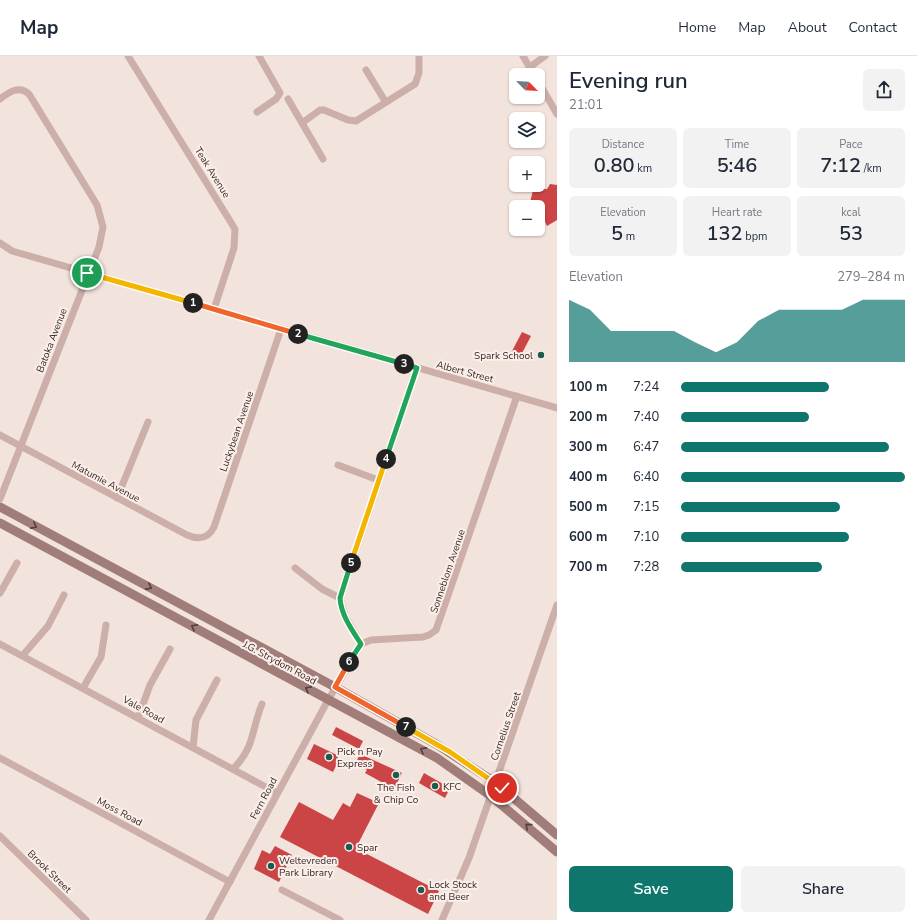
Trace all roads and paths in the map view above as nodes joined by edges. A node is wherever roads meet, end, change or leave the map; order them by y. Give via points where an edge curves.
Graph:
1 (128, 56) edge
2 (259, 56) edge
3 (419, 56) edge
4 (523, 56) edge
5 (545, 56) edge
6 (530, 67) joint
7 (366, 70) dead end
8 (545, 93) edge
9 (0, 99) edge
10 (288, 99) dead end
11 (385, 101) junction
12 (257, 112) dead end
13 (557, 114) edge
14 (302, 123) junction
15 (323, 159) dead end
16 (0, 243) edge
17 (87, 273) junction
18 (214, 309) junction
19 (282, 329) junction
20 (417, 368) junction
21 (517, 396) junction
22 (557, 408) edge
23 (148, 422) dead end
24 (0, 435) edge
25 (20, 445) junction
26 (338, 465) dead end
27 (378, 480) junction
28 (117, 498) junction
29 (0, 499) edge
30 (0, 507) edge
31 (0, 523) edge
32 (205, 537) joint
33 (17, 563) dead end
34 (295, 568) dead end
35 (0, 593) edge
36 (64, 595) dead end
37 (340, 598) junction
38 (557, 605) edge
39 (106, 625) dead end
40 (0, 644) edge
41 (361, 644) junction
42 (170, 649) dead end
43 (23, 656) junction
44 (217, 680) dead end
45 (335, 687) junction
46 (83, 688) junction
47 (328, 700) junction
48 (262, 704) dead end
49 (138, 718) junction
50 (193, 747) junction
51 (0, 758) edge
52 (234, 769) junction
53 (496, 783) junction
54 (277, 793) junction
55 (491, 796) junction
56 (557, 835) edge
57 (0, 836) edge
58 (557, 852) edge
59 (230, 882) junction
60 (282, 890) dead end
61 (212, 919) edge
62 (86, 920) edge
63 (340, 920) edge
64 (442, 920) edge

1 - 18 street, Teak Avenue via 235,229 234,248
2 - 12 street via 280,93 276,99
3 - 11 street via 419,73 415,84
4 - 6 street
5 - 6 street
7 - 11 street
8 - 13 street
9 - 17 street, Batoka Avenue via 18,90 24,90 29,94 97,205 103,227 99,247
10 - 14 street
11 - 14 street via 356,121 320,110
14 - 15 street
16 - 17 street, Albert Street via 12,251
17 - 18 street, Albert Street
17 - 25 street, Batoka Avenue
18 - 19 street, Albert Street
19 - 20 street, Albert Street
19 - 32 street, Luckybean Avenue via 214,527
20 - 21 street, Albert Street
20 - 27 street
21 - 22 street, Albert Street
21 - 41 street, Sonneblom Avenue via 436,630 423,637 371,640
23 - 28 street
24 - 25 street, Matumie Avenue
25 - 28 street, Matumie Avenue
25 - 29 street, Batoka Avenue
26 - 27 street
27 - 37 street
28 - 32 street, Matumie Avenue via 192,537
30 -> 45 street, J.G. Strydom Road
47 -> 31 street, J.G. Strydom Road
33 - 35 street
34 - 37 street
36 - 43 street via 44,633
37 - 41 street via 345,616
38 - 53 street, Cornelius Street
39 - 46 street via 100,657
40 - 43 street, Vale Road
41 - 45 street
42 - 49 street via 148,688
43 - 46 street, Vale Road
44 - 50 street via 196,720
45 - 47 street, Fern Road
45 - 53 street, J.G. Strydom Road via 436,744
46 - 49 street, Vale Road
47 - 54 street, Fern Road
55 -> 47 street, J.G. Strydom Road via 437,758
48 - 52 street via 256,717 249,749
49 - 50 street, Vale Road
50 - 52 street, Vale Road
51 - 59 street, Moss Road
52 - 54 street, Vale Road
53 - 55 street, Cornelius Street
53 - 56 street, J.G. Strydom Road
54 - 59 street, Fern Road
58 -> 55 street, J.G. Strydom Road
55 - 64 street, Cornelius Street via 462,877
57 - 62 street, Brook Street
59 - 61 street, Fern Road
60 - 63 street

